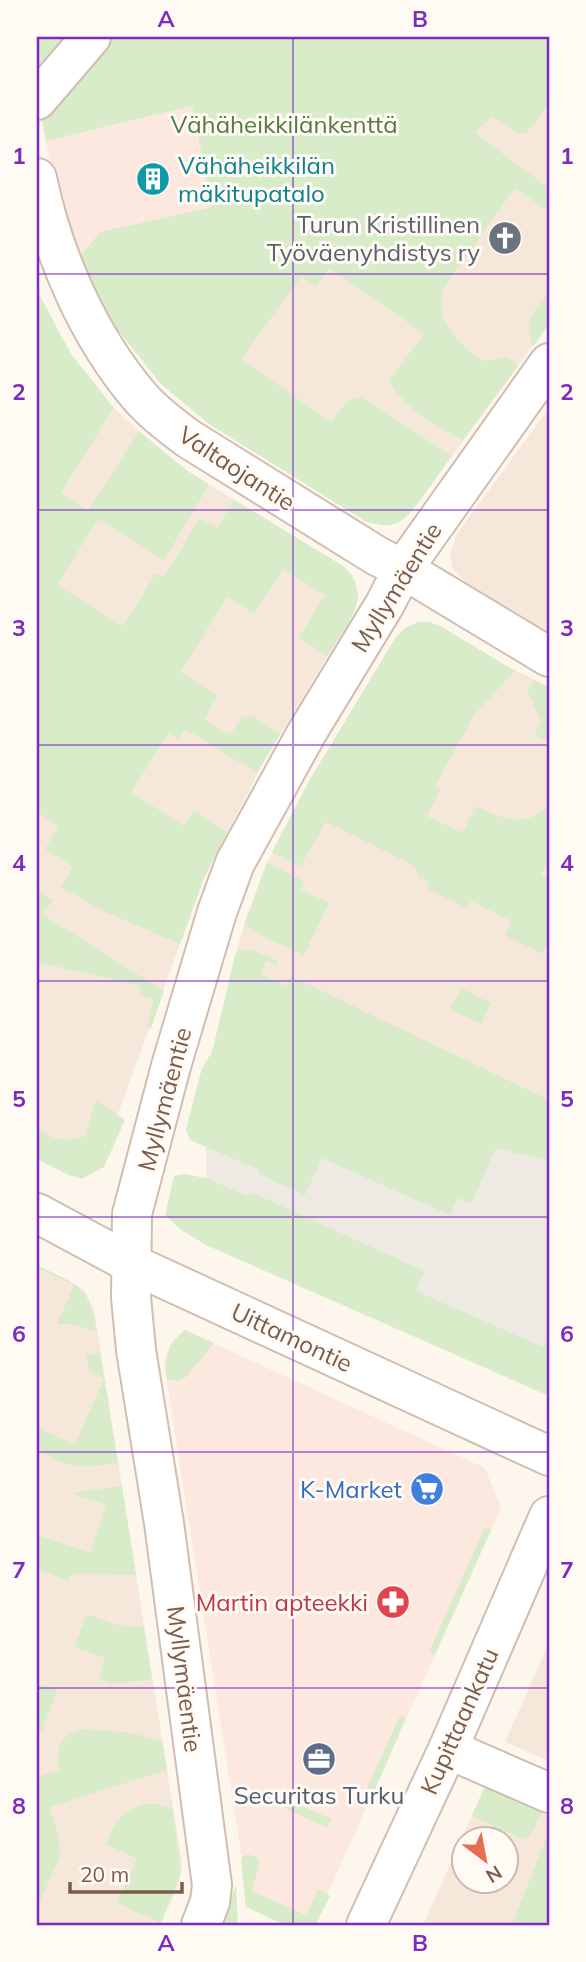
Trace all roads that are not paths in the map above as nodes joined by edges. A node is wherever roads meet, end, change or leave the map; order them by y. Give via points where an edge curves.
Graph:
1 (91, 37) edge
2 (37, 100) edge
3 (37, 178) edge
4 (549, 363) edge
5 (403, 569) junction
6 (549, 657) edge
7 (37, 1213) edge
8 (130, 1263) junction
9 (549, 1456) edge
10 (549, 1516) edge
11 (448, 1749) junction
12 (549, 1793) edge
13 (201, 1925) edge
14 (366, 1925) edge

1 - 2 street
3 - 5 street, Valtaojantie via 52,237 85,314 140,397 189,439
4 - 5 street, Myllymäentie
5 - 6 street, Valtaojantie
5 - 8 street, Myllymäentie via 235,863 132,1214
7 - 8 street, Uittamontie
8 - 9 street, Uittamontie
8 - 13 street, Myllymäentie via 136,1350 212,1885
10 - 11 street, Kupittaankatu
11 - 12 street
11 - 14 street, Kupittaankatu

